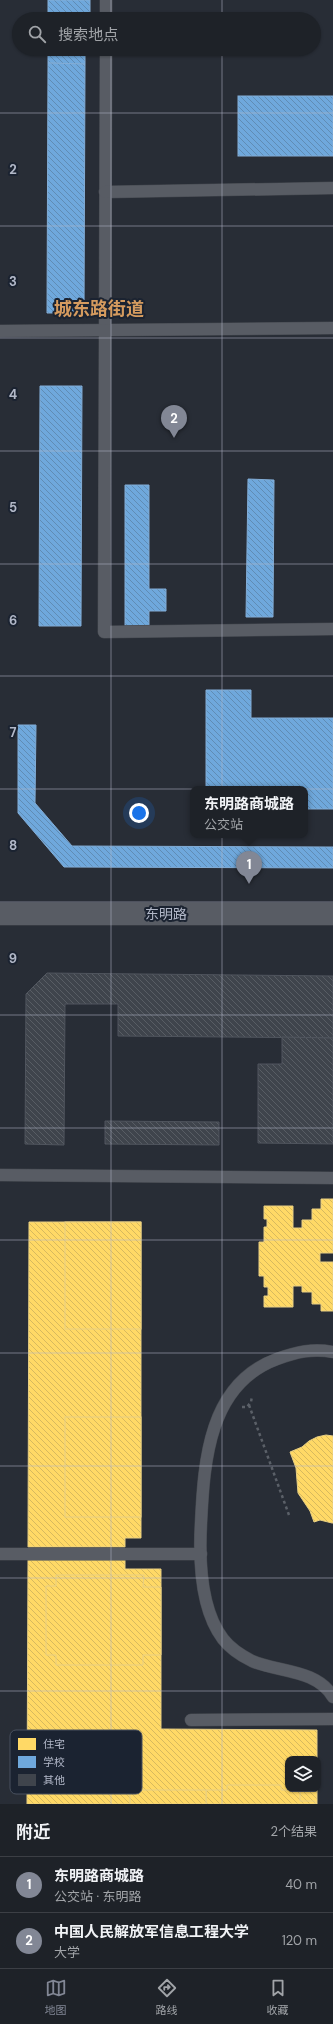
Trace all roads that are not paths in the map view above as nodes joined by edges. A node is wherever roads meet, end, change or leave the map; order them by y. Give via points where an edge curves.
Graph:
1 (106, 0) edge
2 (106, 12) edge
3 (106, 56) edge
4 (333, 188) edge
5 (106, 192) junction
6 (333, 328) edge
7 (0, 331) edge
8 (105, 331) junction
9 (333, 629) edge
10 (0, 914) edge
11 (333, 914) edge
12 (0, 1175) edge
13 (333, 1178) edge
14 (333, 1352) edge
15 (0, 1554) edge
16 (201, 1554) junction
17 (333, 1697) edge
18 (333, 1719) edge
19 (191, 1720) dead end

1 - 2 lane
3 - 5 lane
4 - 5 lane
5 - 8 lane
6 - 8 lane
7 - 8 lane
8 - 9 lane via 104,632
10 - 11 street, 东明路
12 - 13 lane
14 - 16 lane via 295,1352 266,1363 246,1376 232,1393 219,1414 209,1441 202,1497
15 - 16 lane
16 - 17 lane via 202,1584 209,1612 223,1639 239,1654 253,1661 299,1672 323,1685
18 - 19 lane

